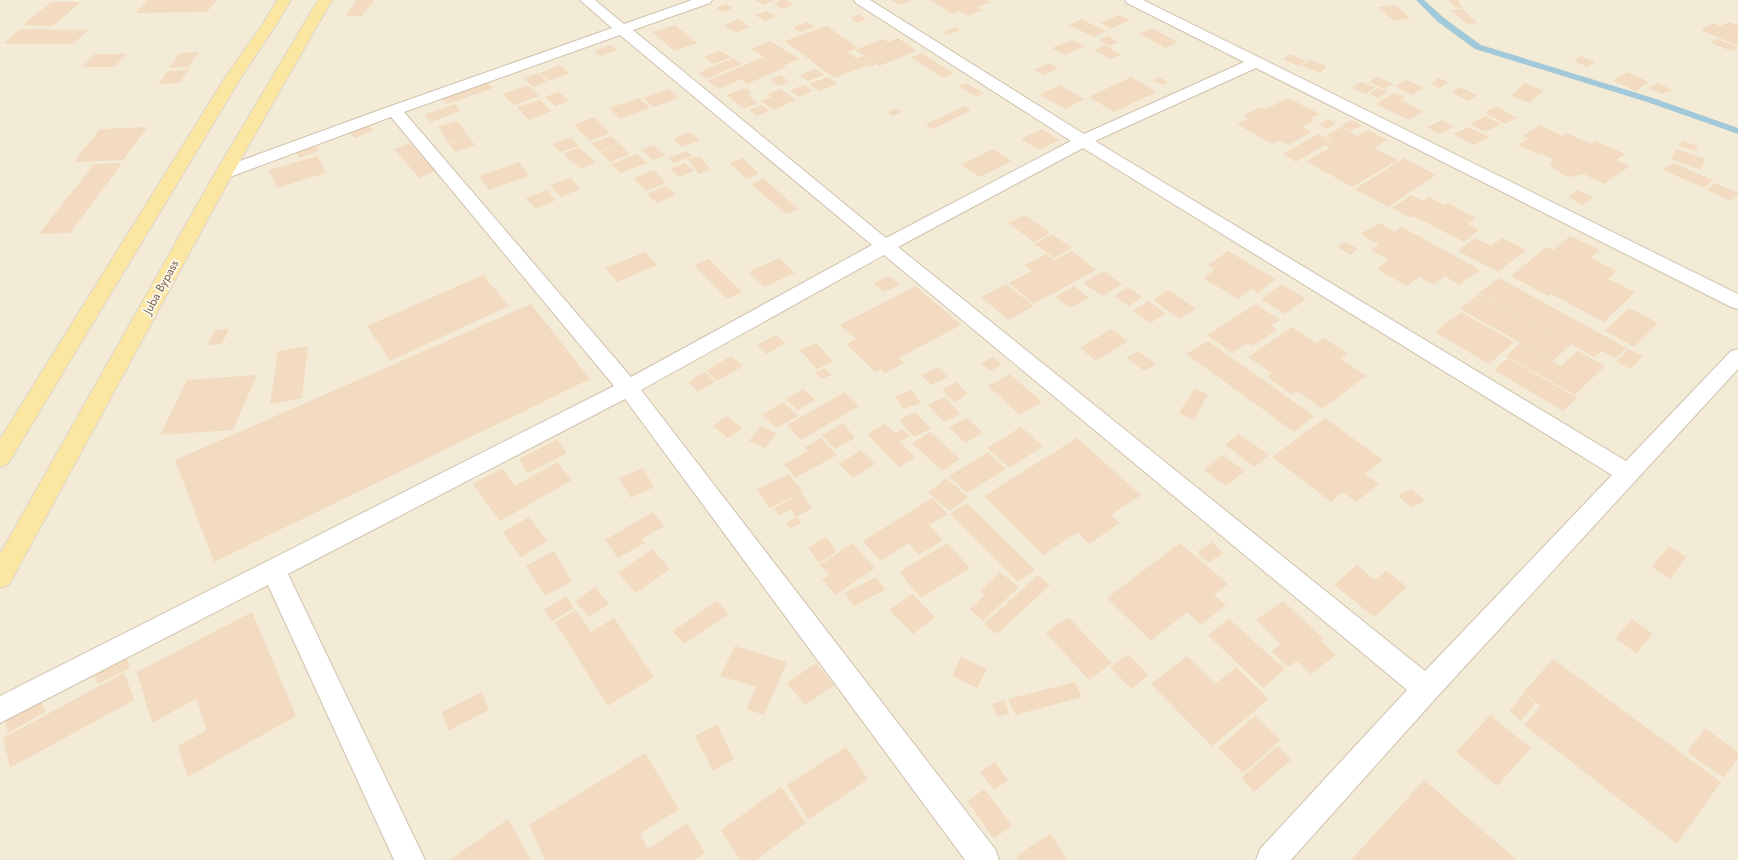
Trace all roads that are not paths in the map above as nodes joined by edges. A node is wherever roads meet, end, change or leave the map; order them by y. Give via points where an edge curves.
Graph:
1 (284, 0) edge
2 (325, 0) edge
3 (587, 0) edge
4 (705, 0) edge
5 (861, 0) edge
6 (1132, 0) edge
7 (620, 29) junction
8 (1256, 62) junction
9 (394, 110) junction
10 (1083, 141) junction
11 (224, 173) junction
12 (885, 246) junction
13 (1738, 302) edge
14 (1738, 356) edge
15 (628, 388) junction
16 (0, 458) edge
17 (1627, 473) junction
18 (274, 571) junction
19 (0, 577) edge
20 (1426, 689) junction
21 (0, 710) edge
22 (410, 860) edge
23 (984, 860) edge
24 (1271, 860) edge

1 - 16 main road via 230,82
2 - 11 main road, Juba Bypass
3 - 7 street
4 - 7 street
5 - 10 street
6 - 8 street
7 - 9 street
7 - 12 street
8 - 10 street
8 - 13 street
9 - 11 street
9 - 15 street
10 - 12 street
10 - 17 street
11 - 19 main road, Juba Bypass
12 - 15 street
12 - 20 street
14 - 17 street
15 - 18 street
15 - 23 street
17 - 20 street
18 - 21 street
18 - 22 street
20 - 24 street

